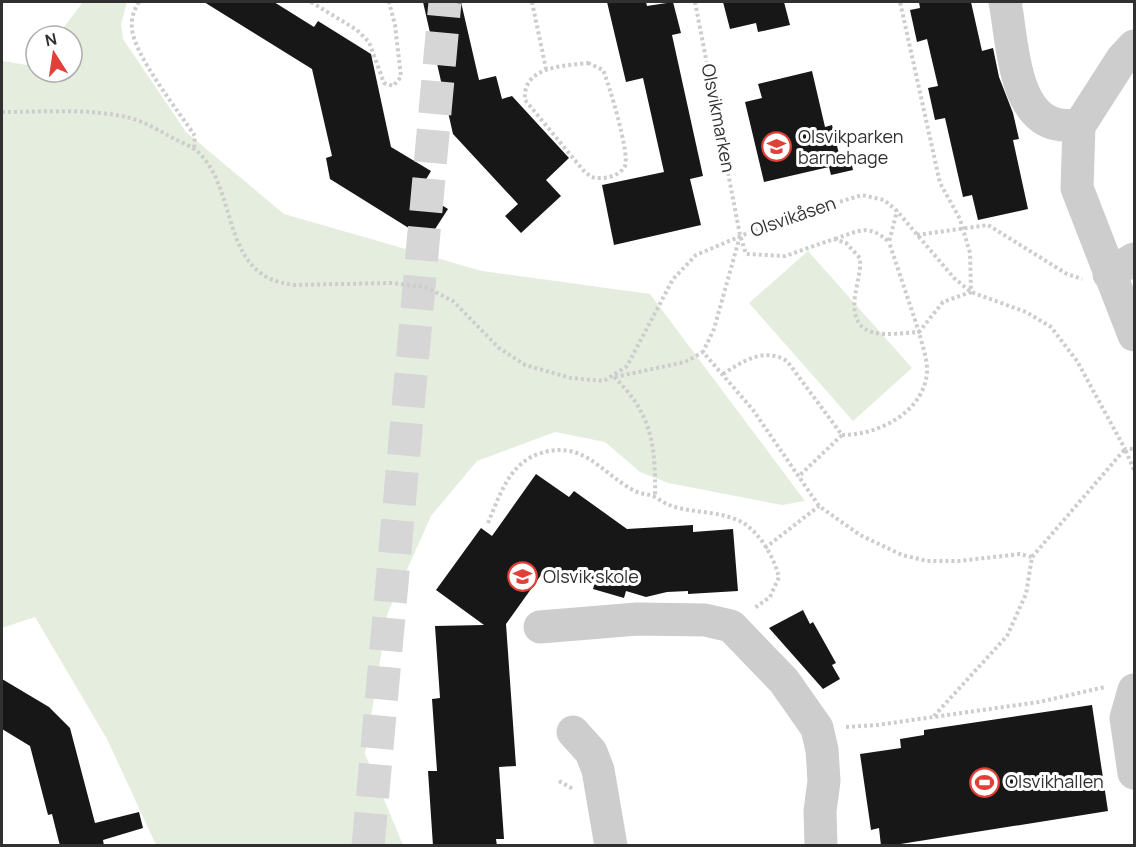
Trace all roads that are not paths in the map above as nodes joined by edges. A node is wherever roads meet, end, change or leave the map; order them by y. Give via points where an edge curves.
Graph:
1 (1005, 2) edge
2 (1134, 46) edge
3 (1079, 126) junction
4 (1122, 267) edge
5 (1134, 335) edge
6 (540, 627) dead end
7 (1122, 687) edge
8 (573, 732) dead end
9 (1134, 773) edge
10 (610, 845) edge
11 (821, 846) edge

1 - 3 street via 1014,63 1031,106 1054,124
2 - 3 street
3 - 4 street via 1079,200
4 - 5 street
6 - 11 street via 637,619 705,620 731,626 784,681 817,728 824,781
7 - 9 street
8 - 10 street via 591,752 598,770

